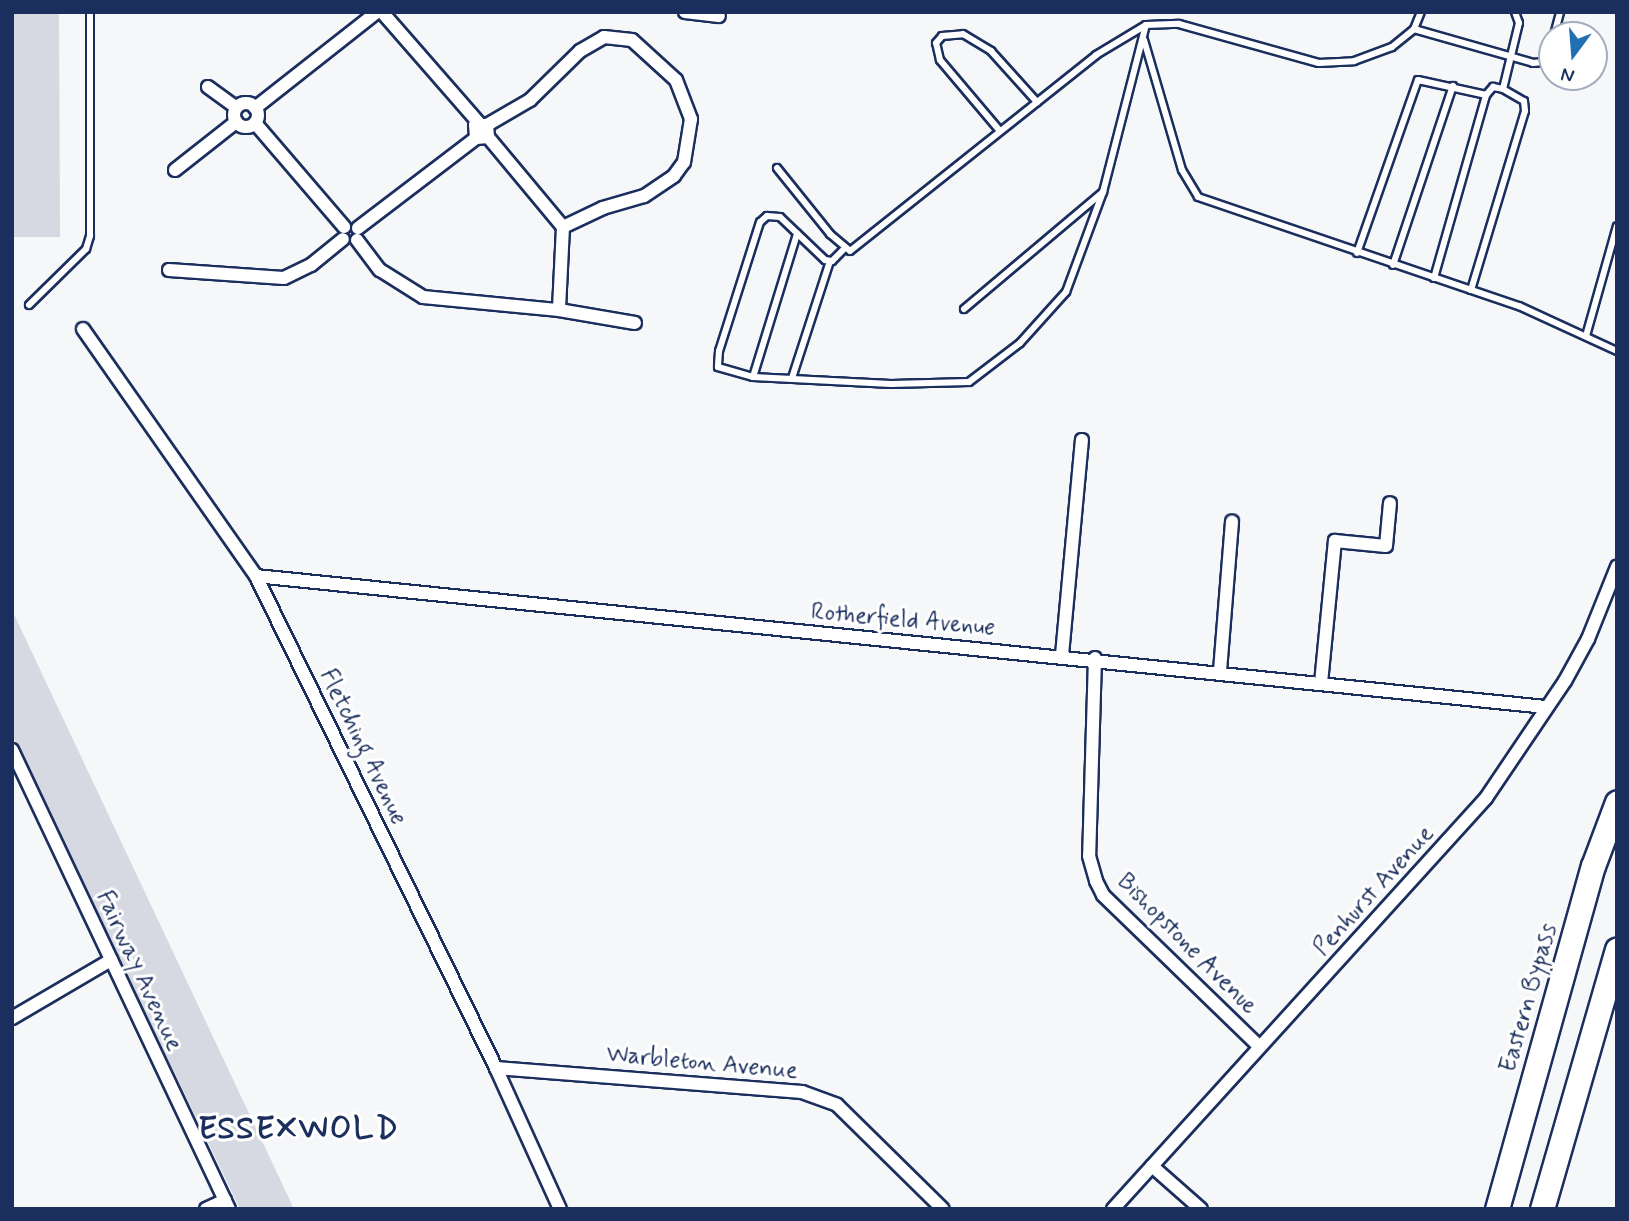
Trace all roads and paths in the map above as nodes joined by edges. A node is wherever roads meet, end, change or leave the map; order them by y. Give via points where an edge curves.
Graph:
1 (90, 12) edge
2 (379, 12) edge
3 (685, 12) edge
4 (1421, 12) edge
5 (1515, 12) edge
6 (719, 16) dead end
7 (1146, 24) junction
8 (1414, 29) junction
9 (1144, 40) junction
10 (1511, 57) junction
11 (1538, 61) edge
12 (1452, 86) junction
13 (208, 87) dead end
14 (1503, 89) junction
15 (1486, 95) junction
16 (1037, 102) junction
17 (236, 107) junction
18 (255, 108) junction
19 (236, 122) junction
20 (255, 123) junction
21 (483, 131) junction
22 (1000, 131) junction
23 (777, 168) dead end
24 (176, 170) dead end
25 (1103, 192) junction
26 (1617, 226) edge
27 (563, 227) junction
28 (343, 233) junction
29 (358, 234) junction
30 (797, 234) junction
31 (844, 249) junction
32 (1357, 253) junction
33 (830, 261) junction
34 (1393, 265) junction
35 (169, 270) dead end
36 (1434, 278) junction
37 (1471, 290) junction
38 (29, 305) dead end
39 (964, 309) dead end
40 (559, 310) junction
41 (635, 323) dead end
42 (83, 329) dead end
43 (1586, 337) junction
44 (1617, 351) edge
45 (753, 377) junction
46 (792, 378) junction
47 (1082, 440) dead end
48 (1390, 503) dead end
49 (1232, 521) dead end
50 (1617, 567) edge
51 (256, 576) junction
52 (1062, 655) junction
53 (1095, 658) junction
54 (1220, 671) junction
55 (1321, 683) junction
56 (1546, 707) junction
57 (12, 750) edge
58 (1617, 782) edge
59 (1617, 802) edge
60 (1593, 866) junction
61 (1617, 950) edge
62 (111, 960) junction
63 (12, 1018) edge
64 (1259, 1046) junction
65 (496, 1068) junction
66 (1152, 1166) junction
67 (227, 1204) edge
68 (206, 1209) edge
69 (560, 1209) edge
70 (943, 1209) edge
71 (1113, 1209) edge
72 (1201, 1209) edge
73 (1497, 1209) edge
74 (1542, 1209) edge

1 - 38 lane via 90,236 86,249
2 - 18 street
2 - 21 street
3 - 6 street
4 - 8 lane
5 - 10 lane via 1519,23
7 - 8 lane via 1179,24 1319,63 1376,55
7 - 9 lane
7 - 16 lane via 1096,55
8 - 10 lane
9 - 25 lane
9 - 32 lane via 1182,170 1198,197
10 - 11 lane
10 - 14 lane
12 - 15 lane
12 - 32 lane via 1425,78 1413,87
12 - 34 lane
13 - 17 street
14 - 15 lane via 1493,87
14 - 37 lane via 1524,101 1525,111
15 - 36 lane
16 - 22 lane
16 - 22 lane via 991,51 963,34 942,36 936,43 940,60
17 - 18 street via 246,103
17 - 19 street
18 - 20 street
19 - 20 street via 245,127
19 - 24 street
20 - 28 street
21 - 27 street
21 - 27 street via 539,94 580,51 604,37 632,40 676,80 691,119 684,162 674,176 644,196
21 - 29 street
22 - 31 lane via 862,245
23 - 31 lane
25 - 39 lane
25 - 46 lane via 1066,292 992,369 969,382 947,385
26 - 43 lane
27 - 40 street
28 - 29 street
28 - 35 street via 311,265 284,278
29 - 40 street via 380,270 410,293
30 - 33 lane
30 - 45 lane
30 - 45 lane via 773,215 760,222 753,234 716,361 722,371
31 - 33 lane
32 - 34 lane
33 - 46 lane
34 - 36 lane
36 - 37 lane
37 - 43 lane
40 - 41 street
42 - 51 street, Fletching Avenue
43 - 44 lane
45 - 46 lane
47 - 52 street
48 - 55 street via 1386,546 1336,539
49 - 54 street
50 - 56 street, Penhurst Avenue via 1588,639
51 - 52 street, Rotherfield Avenue via 305,578 516,606
51 - 65 street, Fletching Avenue
52 - 53 street, Rotherfield Avenue
53 - 54 street, Rotherfield Avenue
53 - 64 street, Bishopstone Avenue via 1089,856 1096,881 1103,895
54 - 55 street, Rotherfield Avenue
55 - 56 street, Rotherfield Avenue
56 - 64 street, Penhurst Avenue via 1486,798
57 - 62 street, Fairway Avenue
58 - 60 highway
59 - 60 highway, Eastern Bypass
60 - 73 highway, Eastern Bypass
61 - 74 highway
62 - 63 street
62 - 67 street, Fairway Avenue
64 - 66 street, Penhurst Avenue
65 - 69 street, Fletching Avenue
65 - 70 street, Warbleton Avenue via 802,1092 837,1105
66 - 71 street, Penhurst Avenue
66 - 72 street
67 - 68 street

